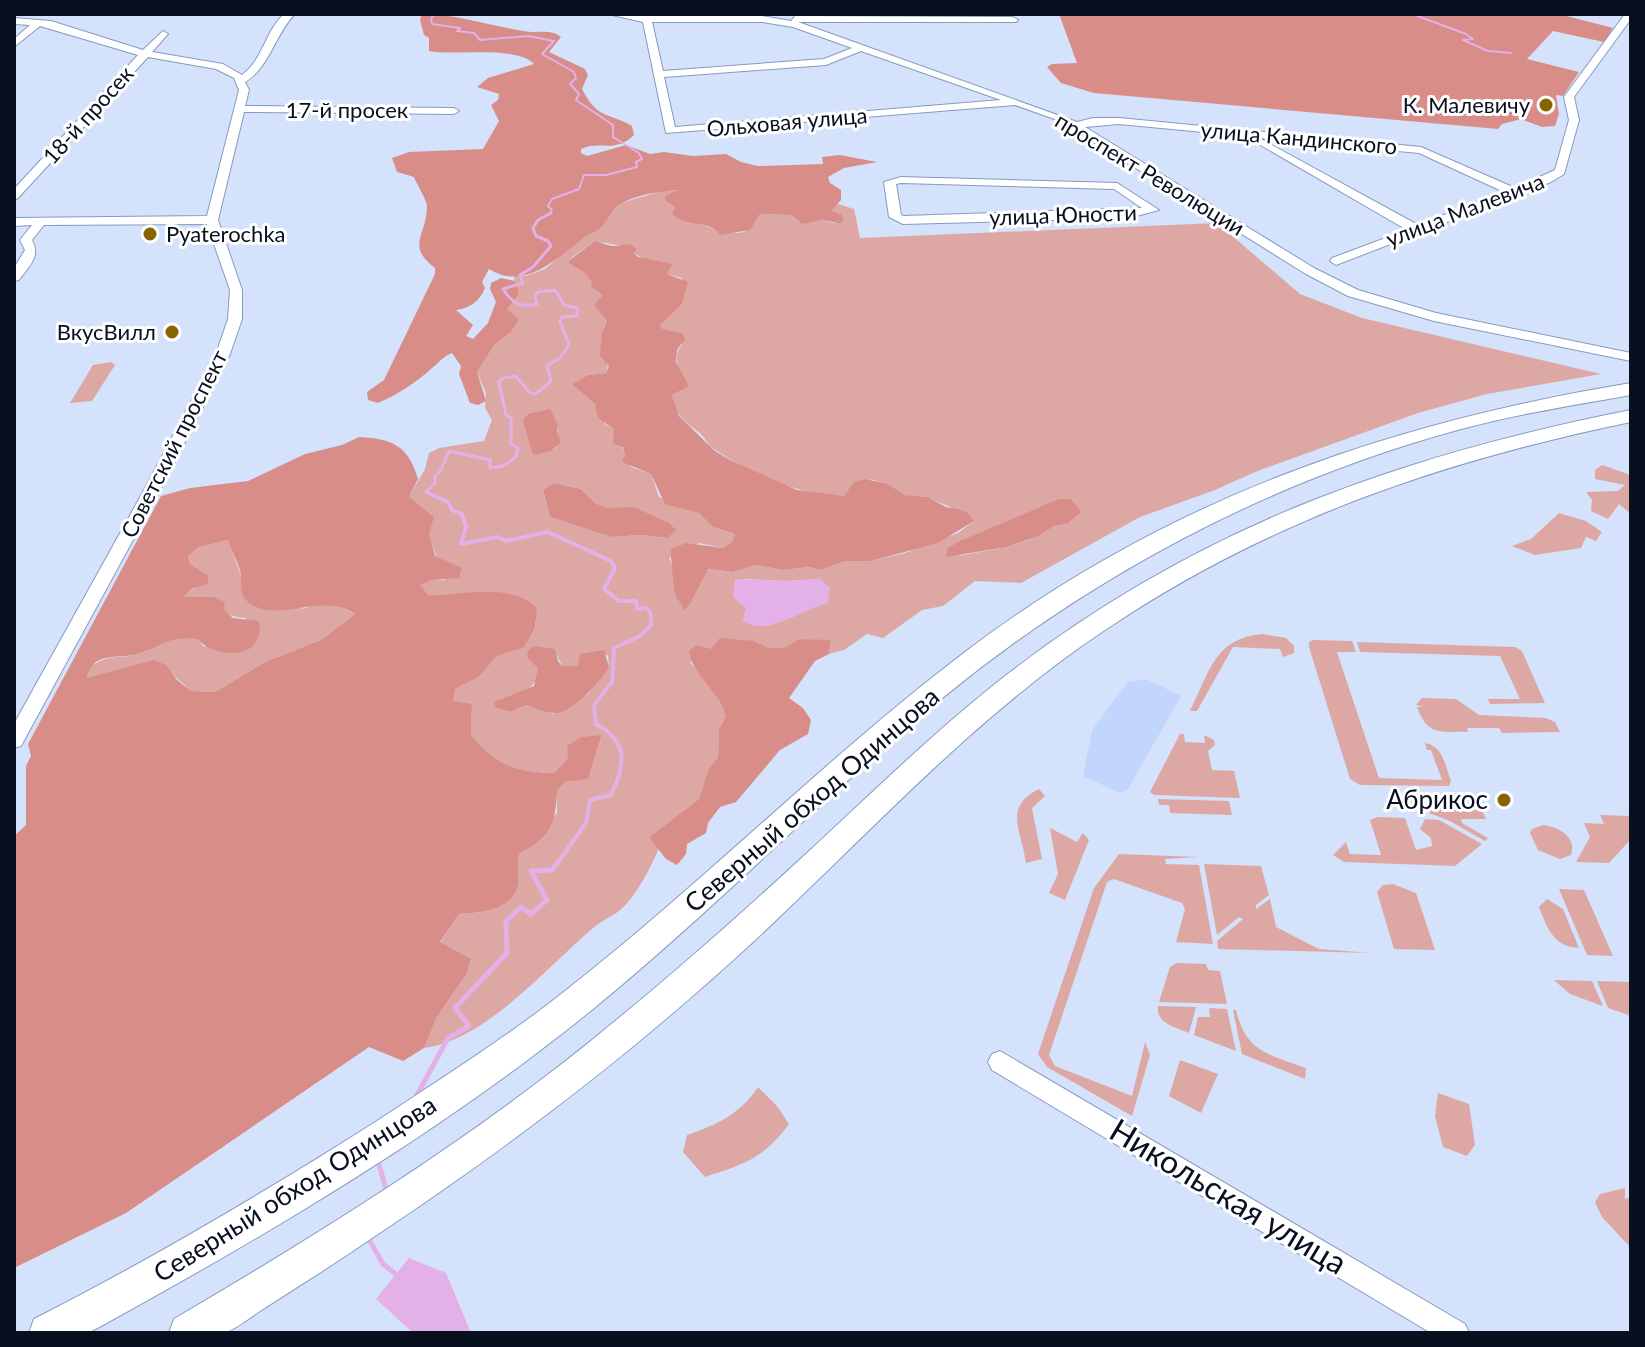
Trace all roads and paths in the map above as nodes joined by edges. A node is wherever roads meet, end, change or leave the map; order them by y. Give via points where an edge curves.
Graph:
1 (290, 14) edge
2 (613, 14) edge
3 (1630, 14) edge
4 (36, 19) edge
5 (647, 19) junction
6 (1013, 20) dead end
7 (14, 21) edge
8 (786, 22) junction
9 (163, 34) dead end
10 (14, 44) edge
11 (862, 47) junction
12 (144, 53) junction
13 (658, 74) junction
14 (241, 80) junction
15 (1018, 101) junction
16 (240, 109) junction
17 (454, 111) dead end
18 (1077, 126) junction
19 (1241, 133) junction
20 (944, 181) joint
21 (1513, 192) junction
22 (14, 196) edge
23 (212, 220) junction
24 (14, 222) edge
25 (40, 223) junction
26 (1415, 229) junction
27 (1336, 261) dead end
28 (14, 277) edge
29 (1631, 357) edge
30 (1631, 389) edge
31 (1631, 416) edge
32 (14, 741) edge
33 (1000, 1062) dead end
34 (48, 1333) edge
35 (188, 1333) edge
36 (1456, 1333) edge

1 - 14 street via 275,27 255,71
2 - 5 street, проспект Революции
3 - 21 street, улица Малевича via 1569,97 1574,120 1560,172
4 - 7 street
4 - 10 street
4 - 12 street
5 - 8 street, проспект Революции
5 - 13 street, Ольховая улица
6 - 8 street
8 - 11 street, проспект Революции
9 - 12 street, 18-й просек
11 - 13 street via 826,62
11 - 15 street, проспект Революции
12 - 14 street via 219,66
12 - 22 street, 18-й просек
13 - 15 street, Ольховая улица via 670,131
14 - 16 street, Советский проспект
15 - 18 street, проспект Революции
16 - 17 street, 17-й просек
16 - 23 street, Советский проспект
18 - 19 street, улица Кандинского via 1105,120
18 - 29 street, проспект Революции via 1335,285 1393,307
19 - 21 street, улица Кандинского via 1421,150
19 - 26 street
20 - 20 street, улица Юности via 1120,186 1153,210 895,217 890,182
21 - 26 street, улица Малевича
23 - 25 street
23 - 32 street, Советский проспект via 236,290 235,319 223,354
24 - 25 street
25 - 28 street via 26,240 30,256
26 - 27 street, улица Малевича
30 - 34 highway, Северный обход Одинцова via 1452,424 1293,476 1135,551 1017,627 934,691 644,947 513,1050 202,1250
31 - 35 highway, Северный обход Одинцова via 1430,462 1323,500 1168,576 1053,653 972,718 682,985 546,1097 352,1231
33 - 36 street, Никольская улица

